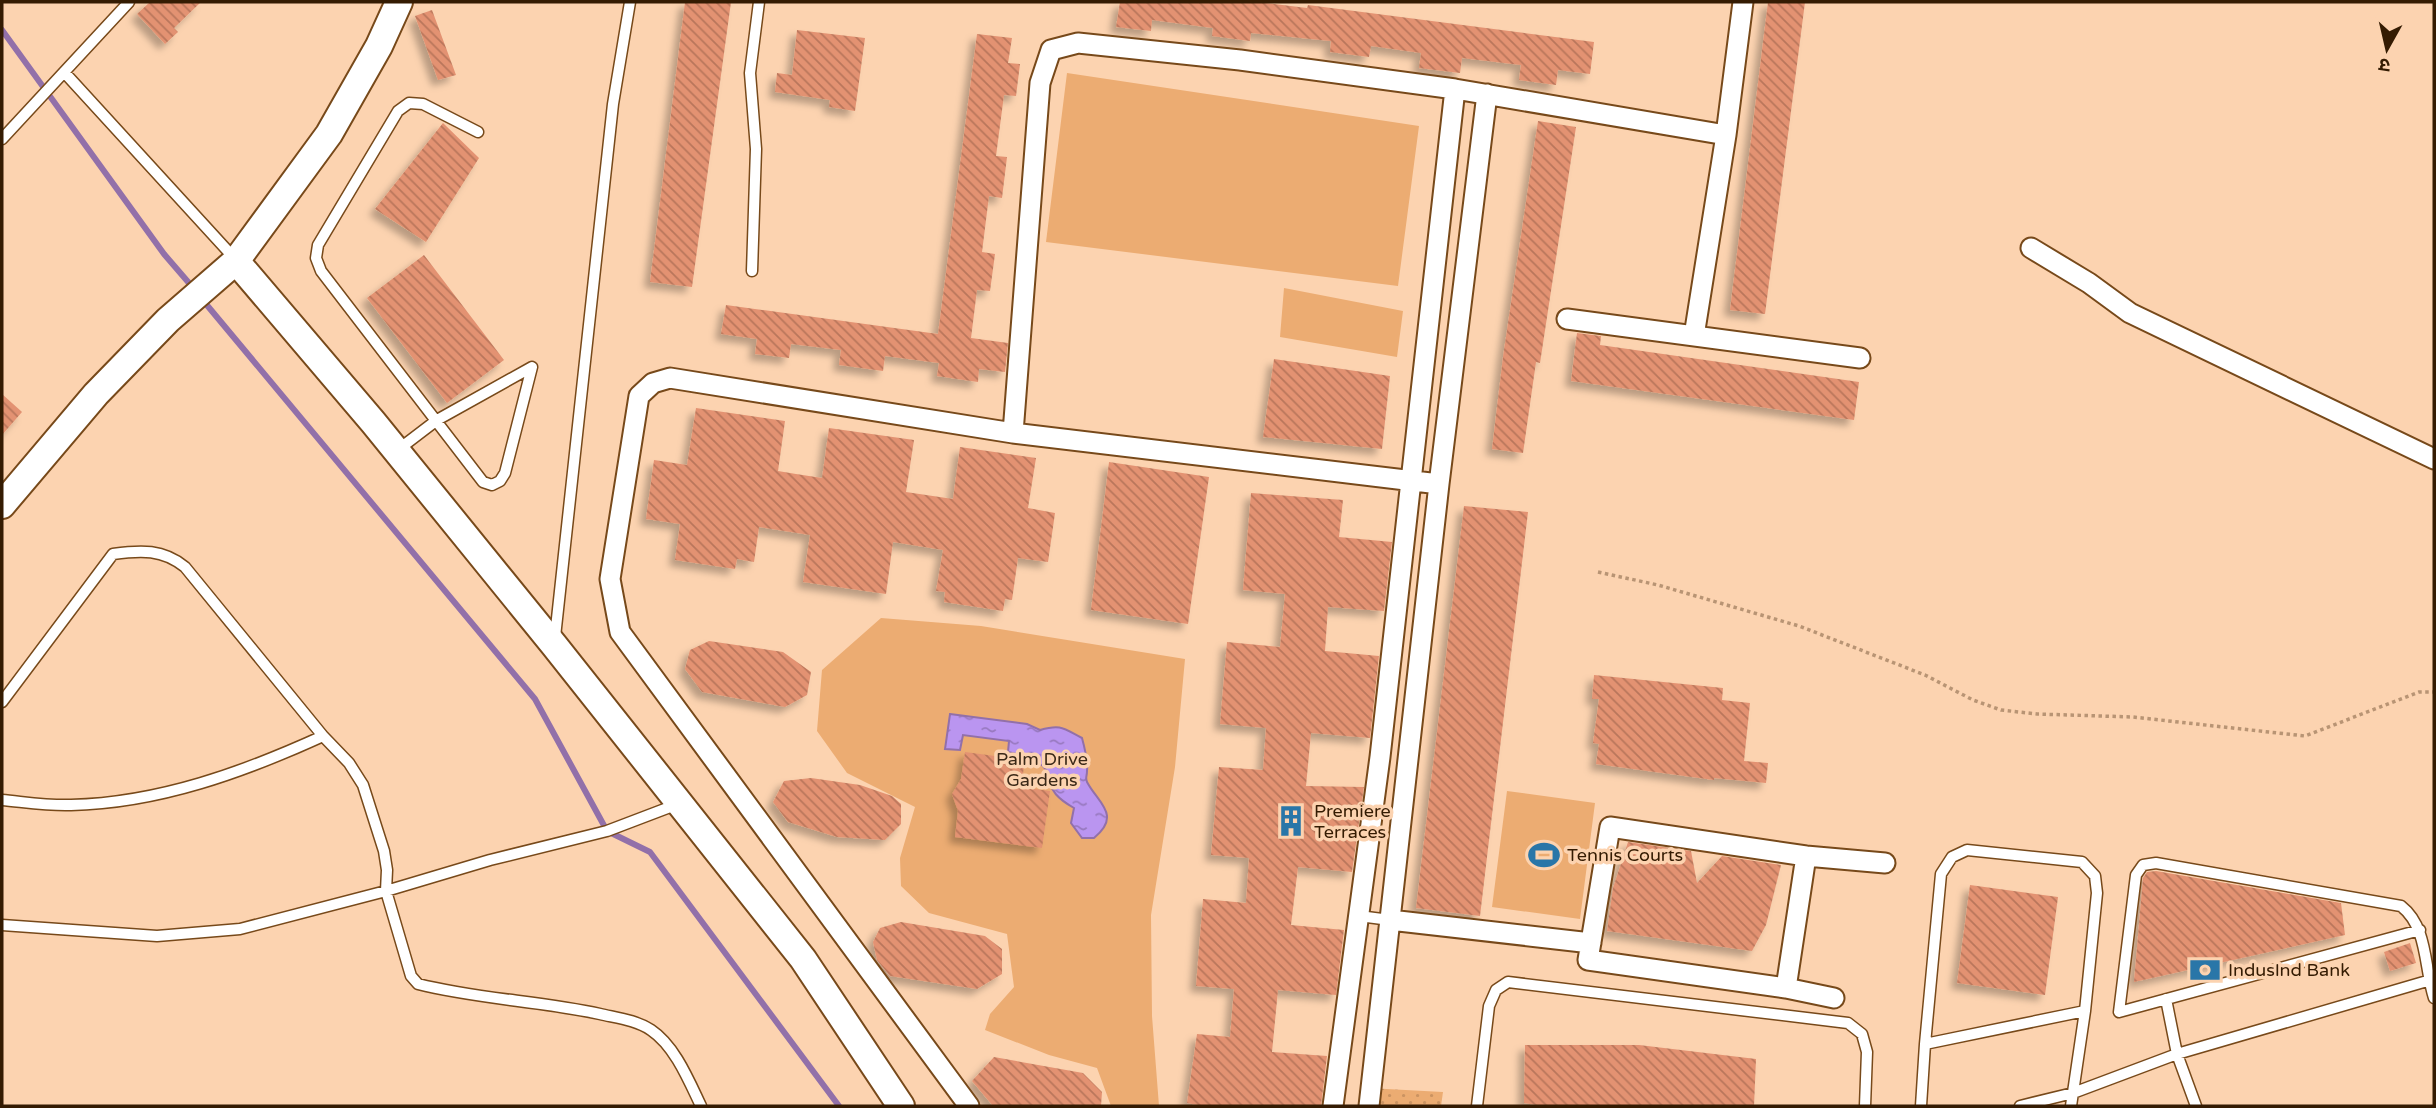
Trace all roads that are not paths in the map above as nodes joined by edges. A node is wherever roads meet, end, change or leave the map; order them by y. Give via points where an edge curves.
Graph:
1 (129, 2) edge
2 (399, 2) edge
3 (630, 2) edge
4 (759, 2) edge
5 (1743, 2) edge
6 (64, 72) junction
7 (1455, 89) junction
8 (1487, 94) junction
9 (478, 132) dead end
10 (1726, 135) junction
11 (2, 139) edge
12 (2031, 248) dead end
13 (236, 261) junction
14 (752, 271) dead end
15 (1567, 319) dead end
16 (1694, 336) junction
17 (1860, 358) dead end
18 (437, 420) junction
19 (1013, 433) junction
20 (396, 451) junction
21 (2434, 459) edge
22 (1409, 481) junction
23 (1439, 484) junction
24 (2, 505) edge
25 (554, 645) junction
26 (2, 702) edge
27 (323, 736) junction
28 (2, 800) edge
29 (679, 804) junction
30 (1806, 856) junction
31 (1885, 863) dead end
32 (386, 891) junction
33 (1359, 916) junction
34 (1390, 920) junction
35 (2, 925) edge
36 (2420, 930) junction
37 (1591, 943) junction
38 (2431, 979) edge
39 (1786, 988) junction
40 (1834, 998) dead end
41 (2434, 998) edge
42 (2166, 999) junction
43 (2085, 1011) junction
44 (1924, 1044) junction
45 (2178, 1054) junction
46 (2073, 1093) junction
47 (701, 1106) edge
48 (901, 1106) edge
49 (969, 1106) edge
50 (1333, 1106) edge
51 (1369, 1106) edge
52 (1477, 1106) edge
53 (1865, 1106) edge
54 (1921, 1106) edge
55 (2020, 1106) edge
56 (2071, 1106) edge
57 (2196, 1106) edge

1 - 6 lane
2 - 13 street via 329,134
3 - 25 lane via 613,104
4 - 14 lane via 750,73 756,149
5 - 10 street
6 - 11 lane
6 - 13 lane
7 - 8 street
7 - 19 street via 1078,43 1051,50 1040,83
7 - 22 street
8 - 10 street
8 - 23 street
9 - 18 lane via 423,104 409,103 398,111 325,232 316,258 321,271
10 - 16 street
12 - 21 street via 2130,313
13 - 20 street
13 - 24 street via 96,394
15 - 16 street
16 - 17 street
18 - 18 lane via 483,482 492,485 500,481 532,368
18 - 20 lane
19 - 22 street
19 - 49 street via 670,378 653,383 639,396 610,579 620,632
20 - 25 street
22 - 23 street
22 - 33 street
23 - 34 street
25 - 29 street
26 - 27 lane via 113,554 152,551 173,557 186,567
27 - 28 lane via 271,760 144,798 70,805
27 - 32 lane via 363,785 384,851
29 - 32 lane via 607,831
29 - 48 street via 803,959
30 - 31 street
30 - 37 street via 1610,827
30 - 39 street
32 - 35 lane via 226,931 157,936
32 - 47 lane via 411,976 418,985 637,1022 669,1049
33 - 34 lane
33 - 50 street
34 - 37 street
34 - 51 street
36 - 38 lane
36 - 42 lane
36 - 42 lane via 2413,915 2401,906 2156,863 2143,866 2136,875 2119,1012
37 - 39 street via 1588,960
38 - 41 lane
38 - 45 lane
39 - 40 street
42 - 45 lane
43 - 44 lane
43 - 44 lane via 2095,876 2082,862 1967,850 1952,857 1941,874
43 - 46 lane
44 - 54 lane
45 - 46 lane
45 - 57 lane
46 - 55 lane
46 - 56 lane
52 - 53 lane via 1489,1006 1496,990 1508,982 1848,1023 1862,1034 1867,1052

